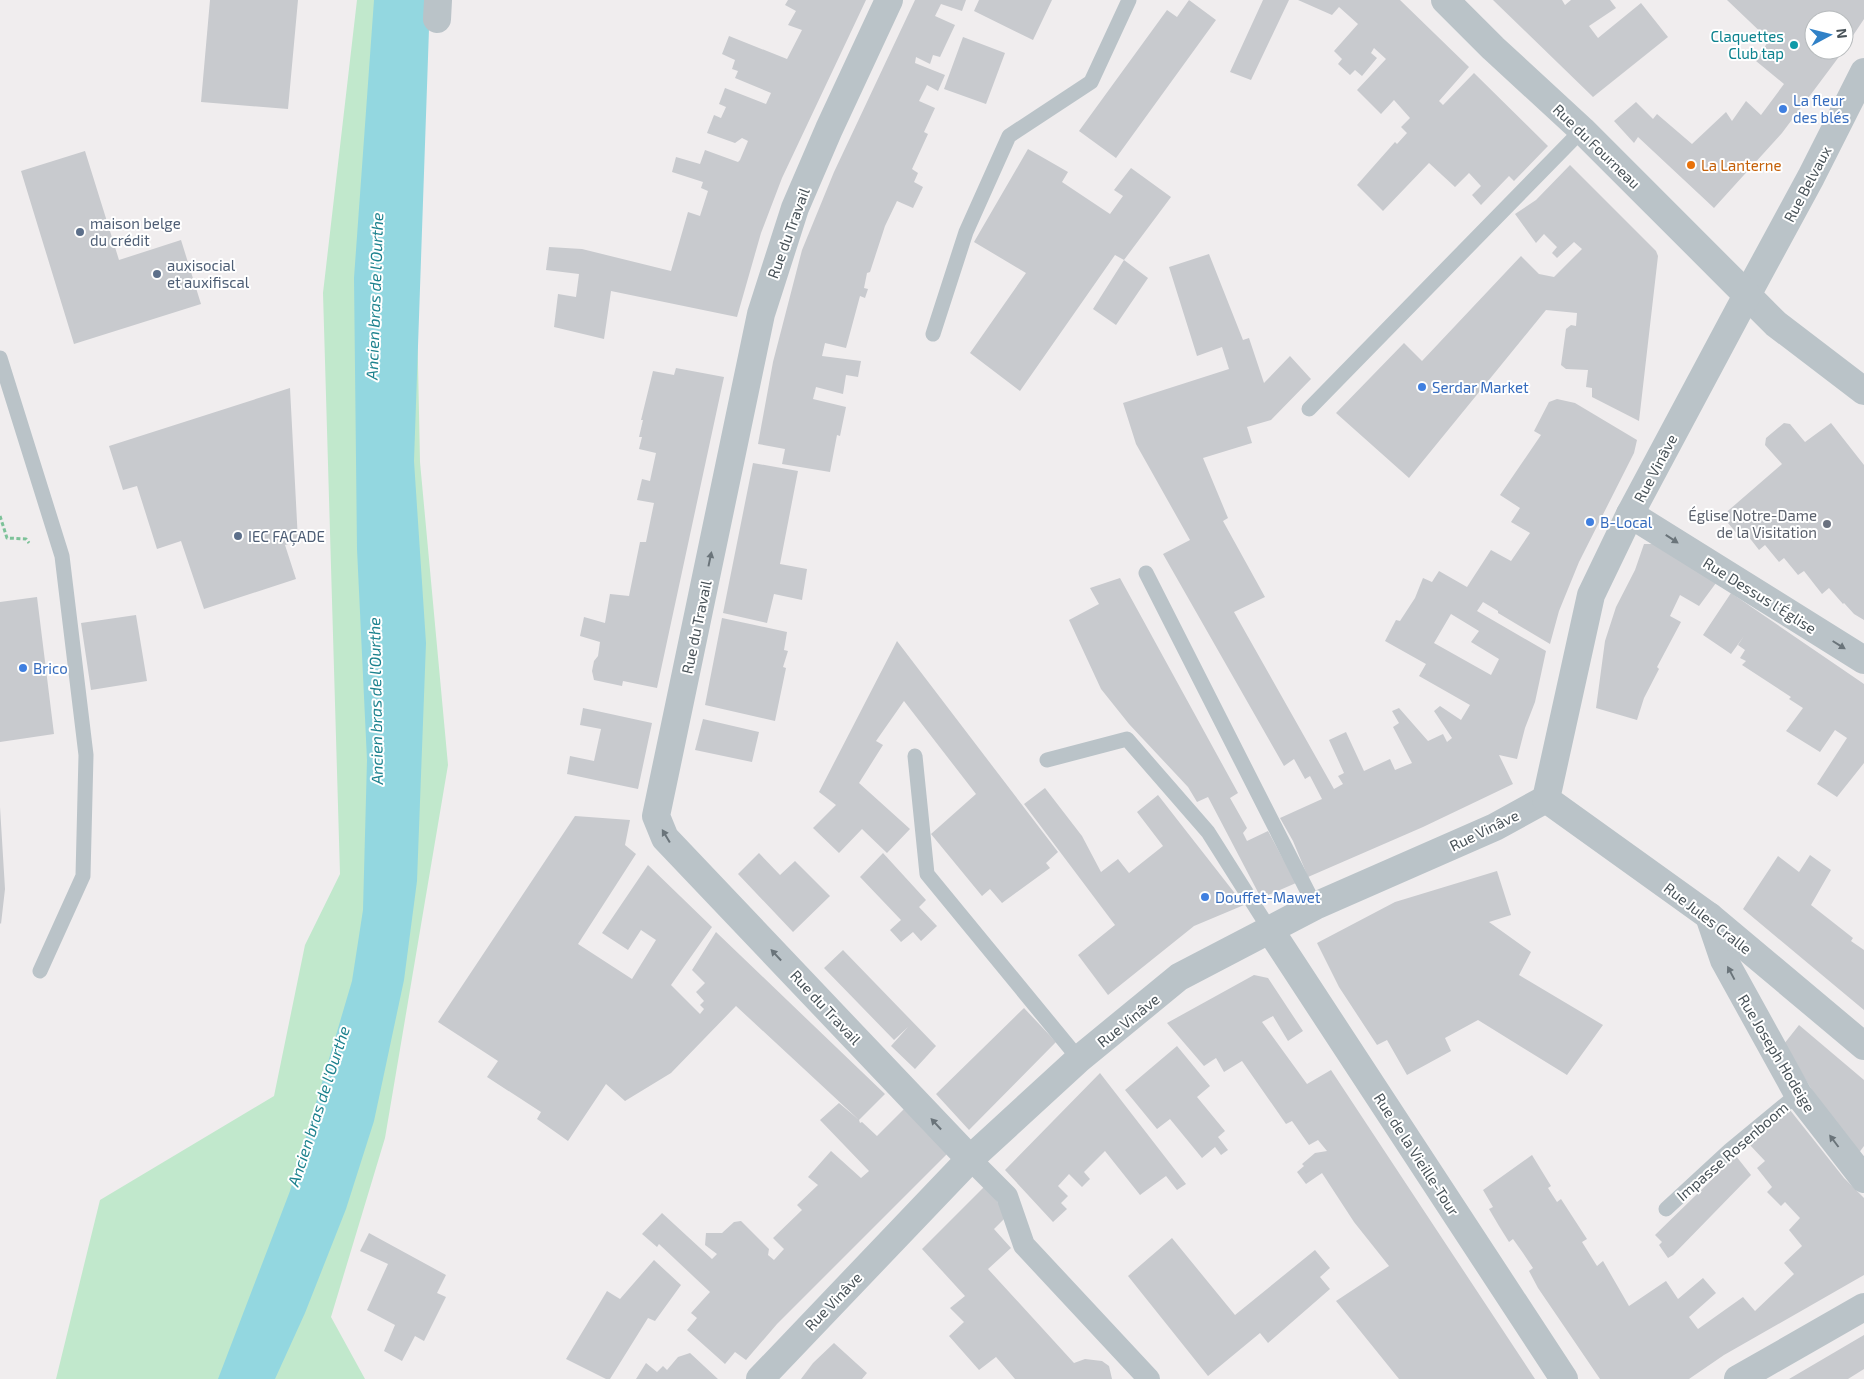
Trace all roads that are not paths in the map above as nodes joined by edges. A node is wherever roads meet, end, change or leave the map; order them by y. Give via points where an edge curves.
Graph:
1 (889, 0) edge
2 (1129, 0) edge
3 (1445, 0) edge
4 (1864, 72) edge
5 (1582, 130) junction
6 (1747, 295) junction
7 (933, 334) dead end
8 (0, 358) edge
9 (1864, 391) edge
10 (1309, 409) dead end
11 (1630, 514) junction
12 (1146, 573) dead end
13 (1864, 660) edge
14 (915, 756) dead end
15 (1048, 760) dead end
16 (1546, 799) junction
17 (1315, 906) junction
18 (1709, 916) junction
19 (1270, 930) junction
20 (40, 971) dead end
21 (1864, 1046) edge
22 (1080, 1059) junction
23 (1798, 1094) junction
24 (970, 1159) junction
25 (1864, 1179) edge
26 (1666, 1209) dead end
27 (1864, 1307) edge
28 (760, 1379) edge
29 (1149, 1379) edge
30 (1564, 1379) edge
31 (1738, 1379) edge

24 -> 1 street, Rue du Travail via 665,838 656,816 761,314 795,208
2 - 7 lane via 1091,82 1009,136 966,232
3 - 5 street, Rue du Fourneau
4 - 6 street, Rue Belvaux via 1812,177
5 - 6 street, Rue du Fourneau
5 - 10 lane
6 - 9 street, Rue du Fourneau via 1776,324
6 - 11 street, Rue Vinâve
8 - 20 lane via 62,556 86,755 83,876
11 -> 13 street, Rue Dessus l'Église
11 - 16 street, Rue Vinâve via 1591,595
12 - 17 lane
14 - 22 lane via 927,874
15 - 19 lane via 1127,738 1208,832
16 - 17 street, Rue Vinâve via 1495,827
16 - 18 street, Rue Jules Cralle
17 - 19 street, Rue Vinâve
18 - 21 street, Rue Jules Cralle
23 -> 18 street, Rue Joseph Hodeige via 1724,960
19 - 22 street, Rue Vinâve via 1180,977
19 - 30 street, Rue de la Vieille-Tour
22 - 24 street, Rue Vinâve
25 -> 23 street, Rue Joseph Hodeige
23 - 26 lane, Impasse Rosenboom
24 - 28 street, Rue Vinâve
24 - 29 street via 1007,1196 1024,1245
27 - 31 street

